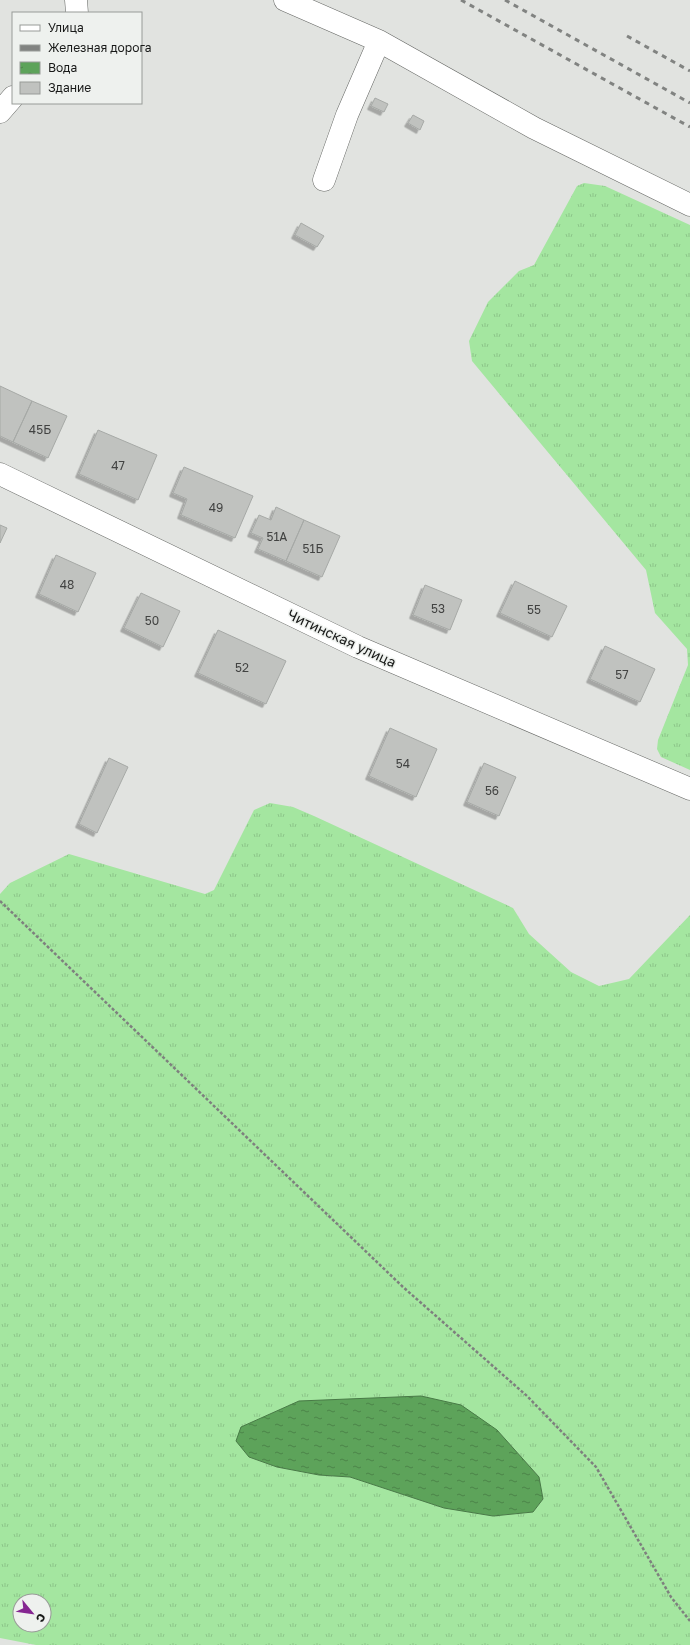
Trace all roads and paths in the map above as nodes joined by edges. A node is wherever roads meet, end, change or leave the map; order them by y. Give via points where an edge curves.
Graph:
1 (76, 0) edge
2 (285, 0) edge
3 (77, 12) edge
4 (379, 41) junction
5 (12, 98) edge
6 (0, 112) edge
7 (324, 180) dead end
8 (690, 205) edge
9 (0, 474) edge
10 (690, 790) edge
11 (0, 901) edge
12 (690, 1621) edge

1 - 3 street
2 - 4 street
4 - 7 street via 347,116
4 - 8 street via 534,128
5 - 6 street
9 - 10 street, Читинская улица via 358,647
11 - 12 path via 403,1287 527,1396 596,1467 671,1597

